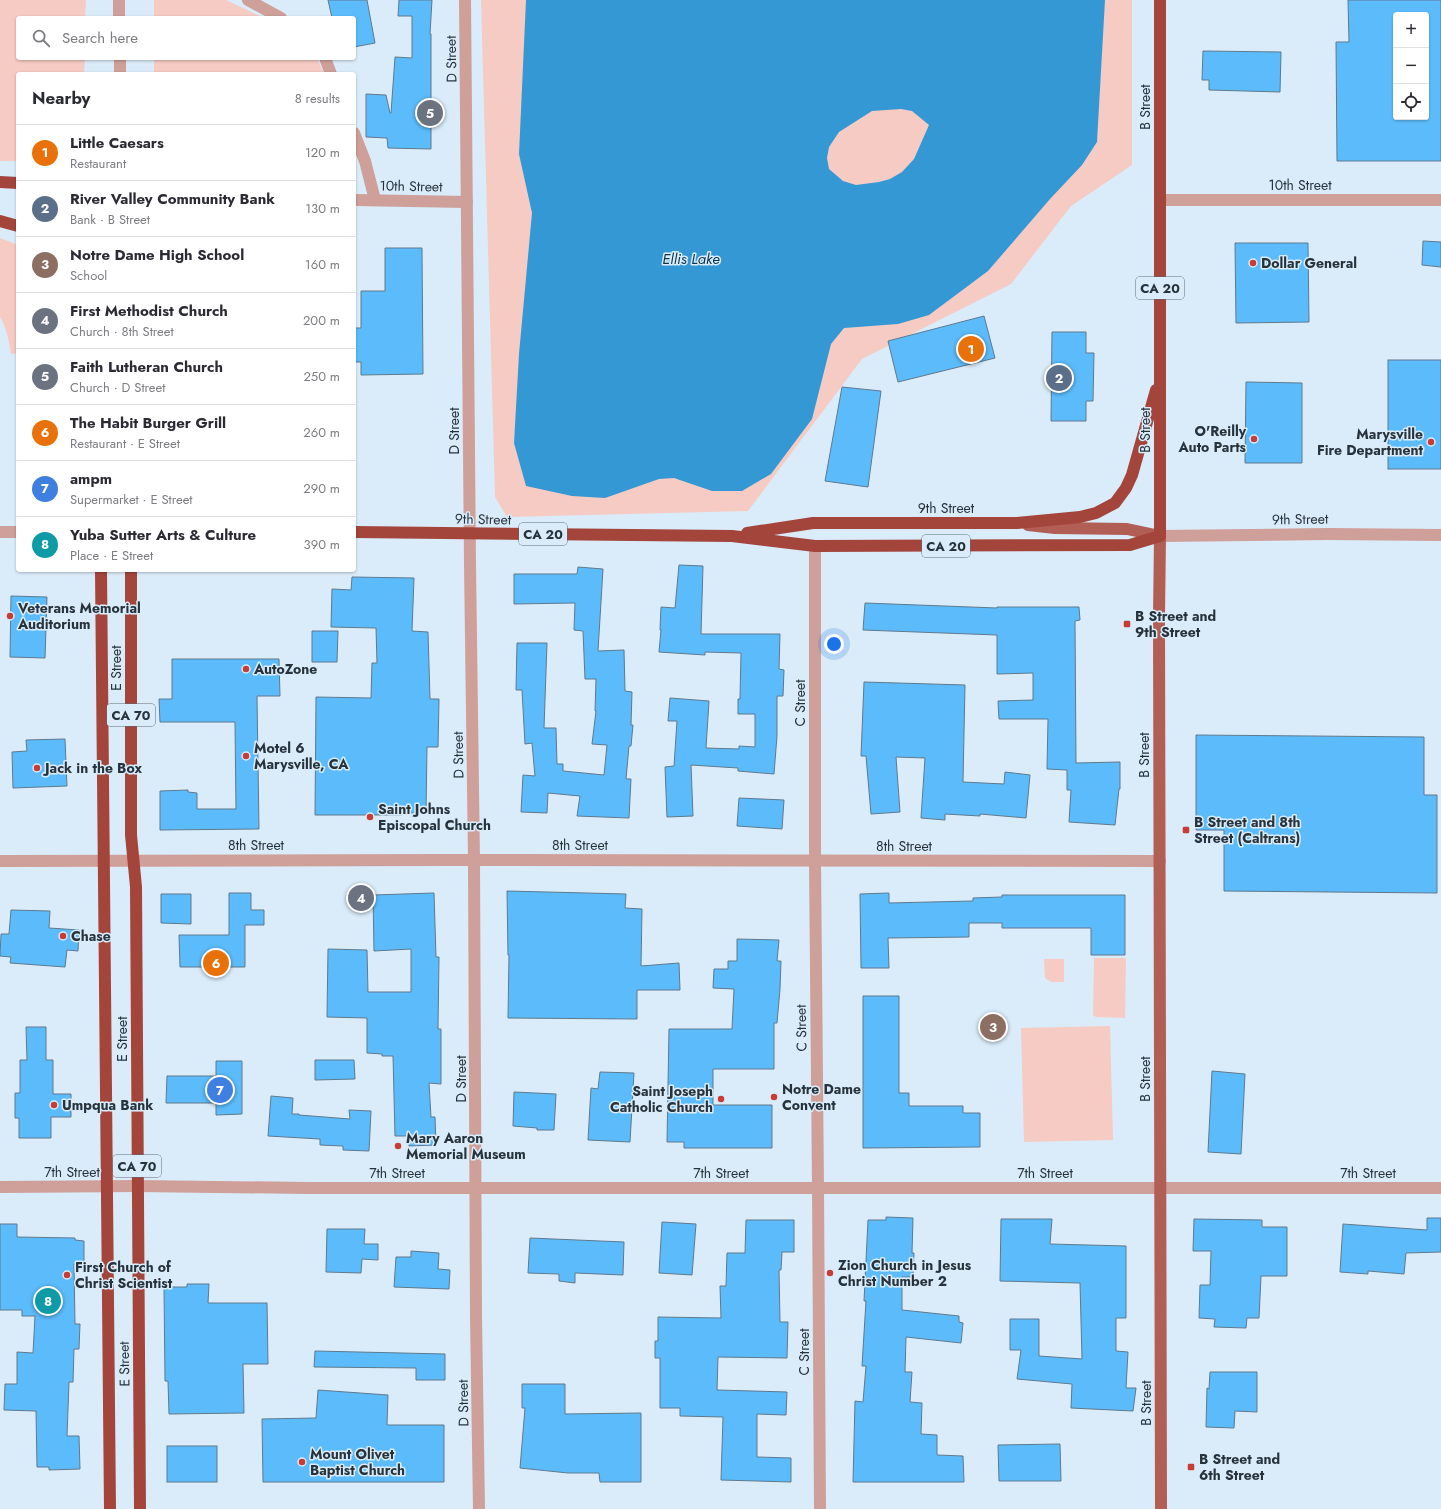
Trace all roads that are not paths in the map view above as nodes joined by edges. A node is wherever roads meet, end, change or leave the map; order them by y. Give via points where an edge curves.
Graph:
1 (119, 0) edge
2 (248, 0) edge
3 (465, 0) edge
4 (1160, 0) edge
5 (119, 16) edge
6 (277, 16) edge
7 (120, 60) edge
8 (326, 60) edge
9 (120, 72) edge
10 (330, 72) edge
11 (356, 138) edge
12 (0, 182) edge
13 (16, 183) edge
14 (356, 200) edge
15 (375, 200) junction
16 (1160, 200) junction
17 (1441, 200) edge
18 (467, 202) junction
19 (0, 221) edge
20 (16, 225) edge
21 (1160, 376) junction
22 (1017, 523) junction
23 (0, 532) edge
24 (16, 532) edge
25 (356, 532) edge
26 (469, 534) junction
27 (1441, 535) edge
28 (732, 536) junction
29 (1160, 536) junction
30 (815, 546) junction
31 (101, 572) edge
32 (131, 572) edge
33 (105, 860) junction
34 (133, 860) junction
35 (474, 860) junction
36 (0, 861) edge
37 (815, 861) junction
38 (1160, 862) junction
39 (108, 1186) junction
40 (137, 1186) junction
41 (0, 1187) edge
42 (476, 1188) junction
43 (818, 1188) junction
44 (1160, 1188) junction
45 (1441, 1188) edge
46 (110, 1509) edge
47 (140, 1509) edge
48 (479, 1509) edge
49 (820, 1509) edge
50 (1160, 1509) edge

1 - 5 street
2 - 6 street
3 - 18 street, D Street
4 - 16 highway, B Street / CA 20
7 - 9 street
8 - 10 street
11 - 15 street
12 - 13 highway
14 - 15 street, 10th Street
15 - 18 street, 10th Street
16 - 17 street, 10th Street
16 - 21 highway, B Street / CA 20
18 - 26 street, D Street
19 - 20 highway
21 - 22 highway, CA 20 via 1132,475 1115,503 1096,513 1080,517
21 - 29 highway, B Street / CA 20
22 - 28 highway, 9th Street / CA 20 via 813,523
22 - 29 main road, 9th Street via 1055,528 1127,529
23 - 24 street
25 - 26 highway, 9th Street / CA 20
26 - 28 highway, 9th Street / CA 20
26 - 35 street, D Street
27 - 29 street, 9th Street
28 - 30 highway, 9th Street / CA 20
29 - 30 highway, 9th Street / CA 20 via 1130,545
29 - 38 main road, B Street
30 - 37 street, C Street
31 - 33 highway, E Street / CA 70
32 - 34 highway, E Street / CA 70
33 - 34 street, 8th Street
33 - 36 street, 8th Street
33 - 39 highway, E Street / CA 70
34 - 35 street, 8th Street
34 - 40 highway, E Street / CA 70 via 136,895
35 - 37 street, 8th Street
35 - 42 street, D Street
37 - 38 street, 8th Street
37 - 43 street, C Street
38 - 44 main road, B Street
39 - 40 street, 7th Street
39 - 41 street, 7th Street
39 - 46 highway, E Street / CA 70
40 - 42 street, 7th Street
40 - 47 highway, E Street / CA 70
42 - 43 street, 7th Street
42 - 48 street, D Street
43 - 44 street, 7th Street
43 - 49 street, C Street
44 - 45 street, 7th Street
44 - 50 main road, B Street

